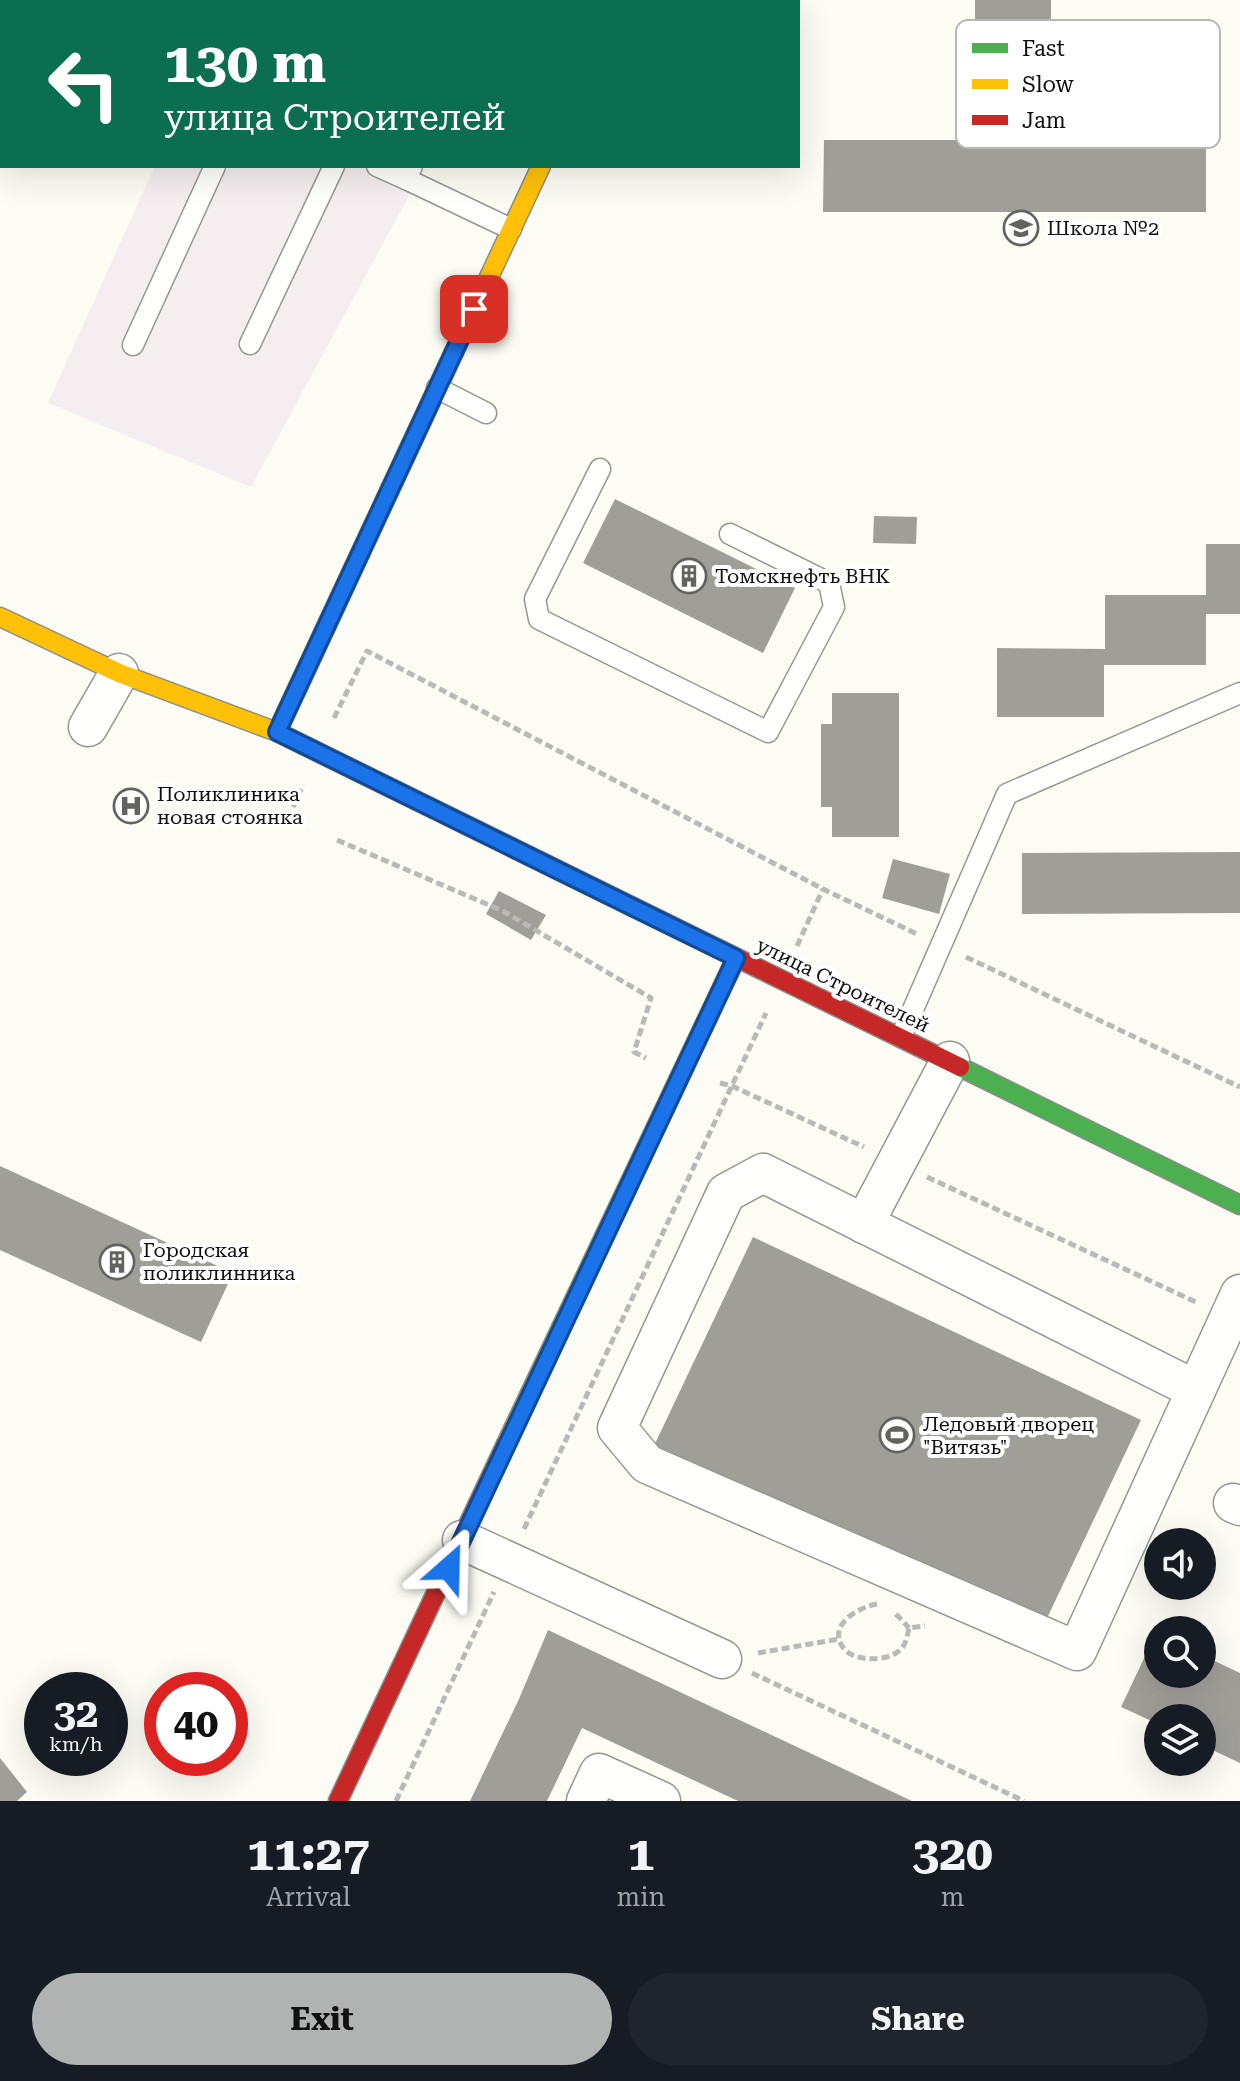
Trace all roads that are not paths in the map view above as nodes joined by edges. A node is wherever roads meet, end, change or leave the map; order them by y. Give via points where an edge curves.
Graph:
1 (214, 168) edge
2 (333, 168) edge
3 (388, 168) edge
4 (540, 168) edge
5 (409, 172) edge
6 (511, 229) junction
7 (250, 344) dead end
8 (133, 345) dead end
9 (437, 388) junction
10 (486, 413) dead end
11 (600, 469) dead end
12 (730, 534) dead end
13 (0, 617) edge
14 (119, 673) junction
15 (1240, 693) edge
16 (88, 727) dead end
17 (277, 732) junction
18 (736, 958) junction
19 (901, 1037) junction
20 (950, 1061) junction
21 (1240, 1205) edge
22 (864, 1224) junction
23 (1235, 1306) edge
24 (1196, 1390) junction
25 (462, 1540) junction
26 (722, 1659) road end
27 (338, 1801) edge
28 (586, 1801) edge
29 (661, 1801) edge

1 - 8 lane
2 - 7 lane
3 - 5 lane
4 - 6 street
5 - 6 lane
6 - 9 street
9 - 10 lane
9 - 17 street
11 - 12 lane via 535,599 539,619 768,732 834,607 829,583
13 - 14 street, улица Строителей
14 - 16 street
14 - 17 street, улица Строителей
15 - 19 lane via 1007,794
17 - 18 street, улица Строителей
18 - 19 street, улица Строителей
18 - 25 street
19 - 20 street, улица Строителей
20 - 21 street, улица Строителей
20 - 22 street
22 - 24 street
22 - 24 street via 763,1173 726,1193 617,1428 647,1464 1077,1651
23 - 24 street
25 - 26 street
25 - 27 street
28 - 29 street via 599,1773

